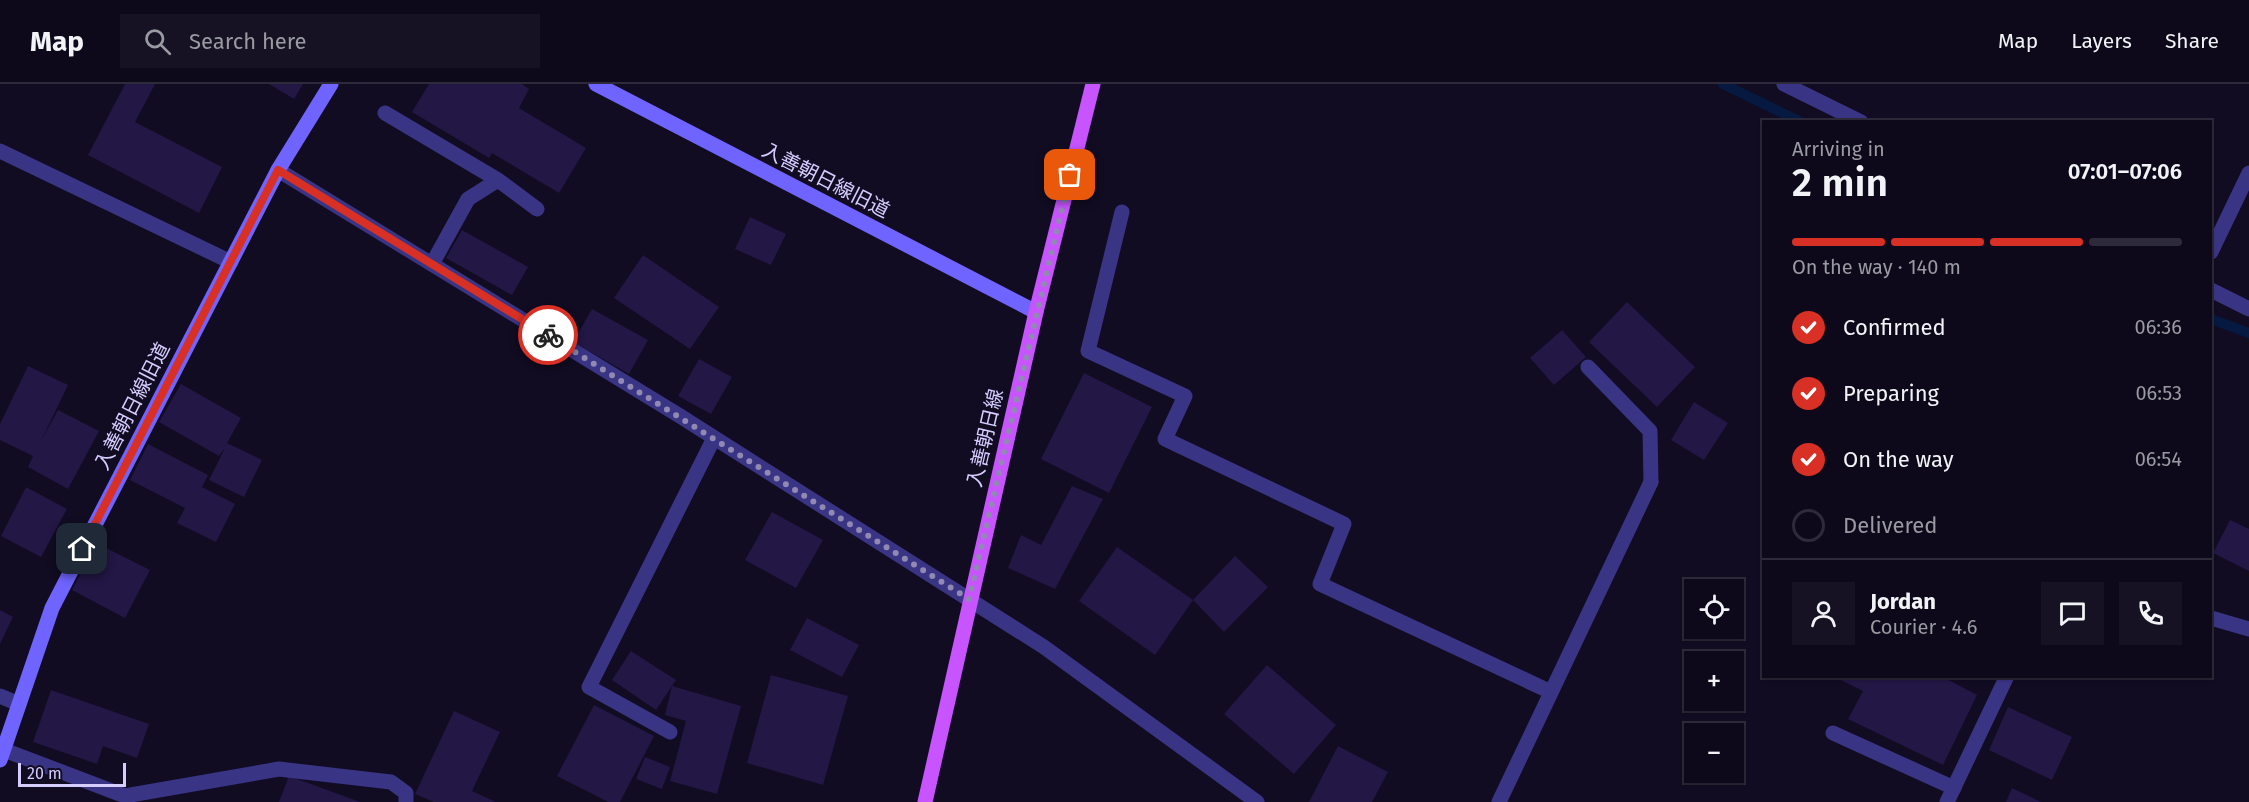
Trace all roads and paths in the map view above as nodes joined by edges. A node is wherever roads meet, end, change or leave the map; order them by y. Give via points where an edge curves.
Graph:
1 (331, 84) edge
2 (596, 84) edge
3 (1093, 84) edge
4 (1784, 84) edge
5 (385, 113) dead end
6 (1857, 120) edge
7 (0, 151) edge
8 (278, 170) junction
9 (2249, 173) edge
10 (498, 180) junction
11 (537, 209) dead end
12 (1122, 212) dead end
13 (2212, 250) edge
14 (231, 262) junction
15 (432, 264) junction
16 (2212, 290) edge
17 (2249, 309) edge
18 (1036, 312) junction
19 (1588, 367) dead end
20 (714, 438) junction
21 (969, 599) junction
22 (2212, 618) edge
23 (2249, 629) edge
24 (2006, 678) edge
25 (1551, 692) junction
26 (0, 696) edge
27 (19, 704) junction
28 (670, 732) dead end
29 (1833, 733) dead end
30 (2, 755) edge
31 (1954, 788) junction
32 (406, 802) edge
33 (925, 802) edge
34 (1257, 802) edge
35 (1500, 802) edge
36 (1947, 802) edge

1 - 8 street, 入善朝日線旧道
2 - 18 street, 入善朝日線旧道
3 - 18 main road, 入善朝日線
4 - 6 street
5 - 10 street
7 - 14 street
8 - 14 street, 入善朝日線旧道
8 - 15 street
9 - 13 street
10 - 11 street
10 - 15 street via 468,199
12 - 25 street via 1088,351 1185,396 1165,439 1344,524 1320,584
14 - 27 street, 入善朝日線旧道 via 52,608
15 - 20 street
16 - 17 street
18 - 21 main road, 入善朝日線
19 - 25 street via 1650,431 1651,482
20 - 21 street
20 - 28 street via 589,687
21 - 33 main road, 入善朝日線
21 - 34 street via 1044,647
22 - 23 street
24 - 31 street
25 - 35 street
26 - 27 street
27 - 30 street, 入善朝日線旧道
29 - 31 street
30 - 32 street via 125,796 279,769 391,782 406,793
31 - 36 street

